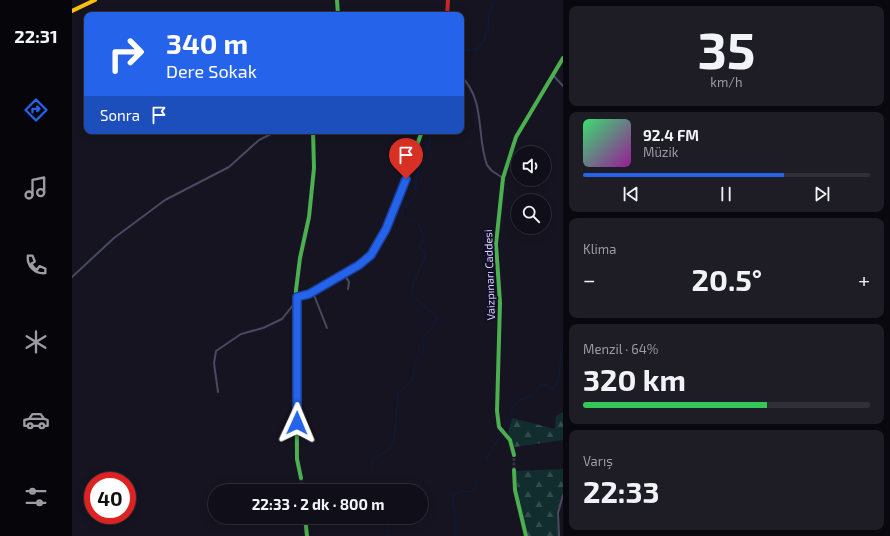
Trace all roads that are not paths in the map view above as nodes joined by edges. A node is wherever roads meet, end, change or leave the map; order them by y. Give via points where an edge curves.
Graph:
1 (95, 0) edge
2 (337, 0) edge
3 (448, 0) edge
4 (72, 11) edge
5 (338, 12) edge
6 (447, 12) edge
7 (563, 58) edge
8 (553, 75) junction
9 (464, 80) edge
10 (563, 86) edge
11 (271, 134) edge
12 (313, 134) edge
13 (421, 134) edge
14 (503, 178) junction
15 (344, 274) junction
16 (72, 277) edge
17 (348, 289) dead end
18 (314, 295) junction
19 (297, 299) junction
20 (327, 328) dead end
21 (218, 392) dead end
22 (514, 455) tunnel mouth
23 (514, 470) tunnel mouth
24 (301, 478) tunnel mouth
25 (563, 495) edge
26 (306, 524) edge
27 (307, 536) edge
28 (526, 536) edge
29 (559, 536) edge

1 - 4 street
2 - 5 street
3 - 6 street
7 - 8 street, Vaizpınarı Caddesi
8 - 10 street
8 - 14 street, Vaizpınarı Caddesi via 516,137
9 - 14 street via 476,100 486,165
11 - 16 street via 259,140 229,167 165,200 114,238
12 - 19 street via 311,199 307,233 300,258
13 - 15 street via 398,200 377,247 359,265
14 - 22 street, Vaizpınarı Caddesi via 496,244 500,310 497,412 499,427 510,440
15 - 17 street via 349,282
15 - 18 street
15 - 19 street
18 - 19 street
18 - 20 street
19 - 21 street via 282,318 263,328 242,334 215,352
19 - 24 street via 297,459
23 - 28 street via 513,481 526,527
25 - 29 street via 558,513
26 - 27 street

